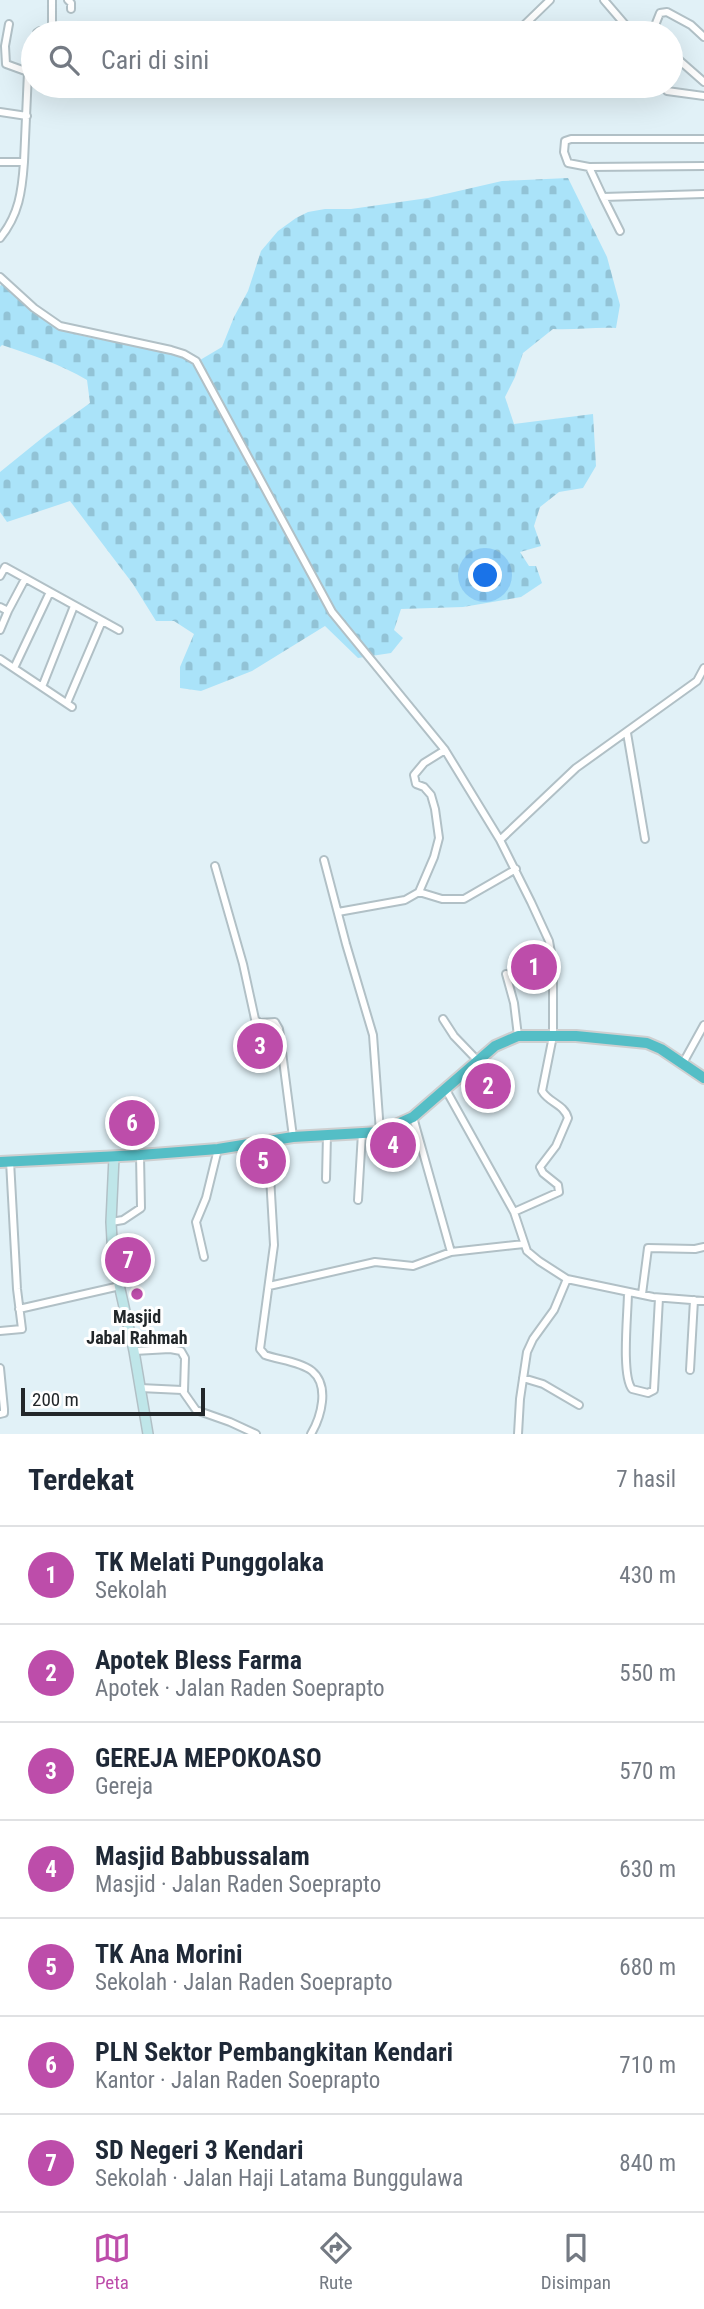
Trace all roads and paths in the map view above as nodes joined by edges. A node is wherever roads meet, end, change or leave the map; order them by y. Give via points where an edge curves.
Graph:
1 (52, 0) edge
2 (68, 0) edge
3 (550, 0) edge
4 (604, 0) edge
5 (71, 9) dead end
6 (52, 21) edge
7 (528, 21) edge
8 (622, 21) edge
9 (657, 21) edge
10 (9, 24) dead end
11 (704, 37) edge
12 (683, 63) edge
13 (4, 67) edge
14 (704, 82) edge
15 (683, 93) edge
16 (704, 96) edge
17 (27, 98) edge
18 (0, 112) edge
19 (27, 116) junction
20 (704, 139) edge
21 (0, 162) edge
22 (24, 162) junction
23 (704, 166) edge
24 (589, 167) junction
25 (704, 194) edge
26 (603, 197) junction
27 (620, 231) dead end
28 (0, 239) edge
29 (0, 277) edge
30 (0, 576) edge
31 (25, 579) junction
32 (50, 592) junction
33 (74, 606) junction
34 (0, 607) edge
35 (8, 611) junction
36 (102, 621) junction
37 (0, 630) edge
38 (119, 630) dead end
39 (0, 659) edge
40 (14, 668) junction
41 (704, 668) edge
42 (42, 687) junction
43 (627, 733) junction
44 (445, 750) junction
45 (645, 839) dead end
46 (500, 840) junction
47 (324, 860) dead end
48 (215, 866) dead end
49 (516, 869) junction
50 (419, 892) junction
51 (338, 912) junction
52 (506, 974) dead end
53 (443, 1019) dead end
54 (704, 1025) edge
55 (518, 1036) junction
56 (553, 1036) junction
57 (476, 1062) junction
58 (683, 1063) junction
59 (704, 1078) edge
60 (446, 1090) junction
61 (507, 1092) dead end
62 (413, 1117) junction
63 (380, 1132) junction
64 (362, 1133) junction
65 (327, 1135) junction
66 (293, 1137) junction
67 (268, 1142) junction
68 (218, 1149) junction
69 (140, 1155) junction
70 (114, 1157) junction
71 (5, 1162) edge
72 (326, 1179) dead end
73 (358, 1200) dead end
74 (514, 1212) junction
75 (111, 1222) junction
76 (524, 1244) junction
77 (704, 1247) edge
78 (451, 1252) junction
79 (204, 1257) dead end
80 (567, 1279) junction
81 (120, 1286) junction
82 (269, 1286) junction
83 (628, 1292) junction
84 (642, 1294) junction
85 (659, 1298) junction
86 (694, 1300) junction
87 (704, 1301) edge
88 (19, 1309) junction
89 (0, 1331) edge
90 (134, 1351) junction
91 (0, 1368) edge
92 (690, 1370) dead end
93 (523, 1378) junction
94 (139, 1388) junction
95 (184, 1391) junction
96 (579, 1405) dead end
97 (0, 1414) edge
98 (148, 1434) edge
99 (256, 1434) edge
100 (311, 1434) edge
101 (518, 1434) edge

1 - 6 street
2 - 5 street
3 - 7 street
4 - 8 street
9 - 11 street via 660,13 667,12
10 - 13 street
12 - 14 street
15 - 16 street
17 - 19 street
18 - 19 street
19 - 22 street
20 - 24 street via 565,141 568,163
21 - 22 street
22 - 28 street via 21,197
23 - 24 street
24 - 26 street
25 - 26 street
26 - 27 street
29 - 44 street via 60,326 171,350 196,361 332,612
30 - 31 street via 5,568
31 - 32 street
31 - 35 street
32 - 33 street
32 - 40 street
33 - 36 street
33 - 42 street
34 - 35 street
35 - 37 street
36 - 38 street
36 - 42 street via 70,705
39 - 40 street
40 - 42 street
41 - 43 street via 697,681
43 - 45 street
43 - 46 street via 576,768
44 - 46 street
44 - 50 street via 414,775 416,784 433,800 439,838
46 - 49 street
47 - 51 street
48 - 66 street via 255,1019 275,1022 279,1029
49 - 50 street via 464,899
49 - 56 street via 552,953
50 - 51 street via 405,901
51 - 63 street via 373,1035
52 - 55 street
53 - 57 street
54 - 58 street
55 - 56 highway
55 - 57 highway via 495,1046
56 - 58 highway via 637,1041 662,1049
56 - 74 street via 542,1091 568,1118 540,1167 559,1192
57 - 60 highway
57 - 61 street
58 - 59 highway
60 - 62 highway
60 - 74 street
62 - 63 highway
62 - 78 street
63 - 64 highway
64 - 65 highway
64 - 73 street
65 - 66 highway
65 - 72 street
66 - 67 highway
67 - 68 highway
67 - 82 street via 275,1226
68 - 69 highway
68 - 79 street via 196,1222
69 - 70 highway
69 - 75 street via 141,1208
70 - 71 highway
70 - 75 main road
71 - 88 street
74 - 76 street
75 - 81 main road
76 - 78 street
76 - 80 street via 527,1251
77 - 84 street via 648,1248
78 - 82 street via 413,1266 375,1262
80 - 83 street
80 - 93 street via 554,1310 529,1346
81 - 88 street
81 - 90 main road
82 - 100 street via 260,1349 315,1374 322,1396
83 - 84 street
83 - 85 street via 628,1384 648,1393 654,1390
84 - 85 street
85 - 86 street
86 - 87 street
86 - 92 street
88 - 89 street via 22,1329
90 - 94 main road
90 - 95 street via 181,1351
91 - 97 street via 4,1409
93 - 96 street
93 - 101 street
94 - 95 street
94 - 98 main road
95 - 99 street via 196,1410

